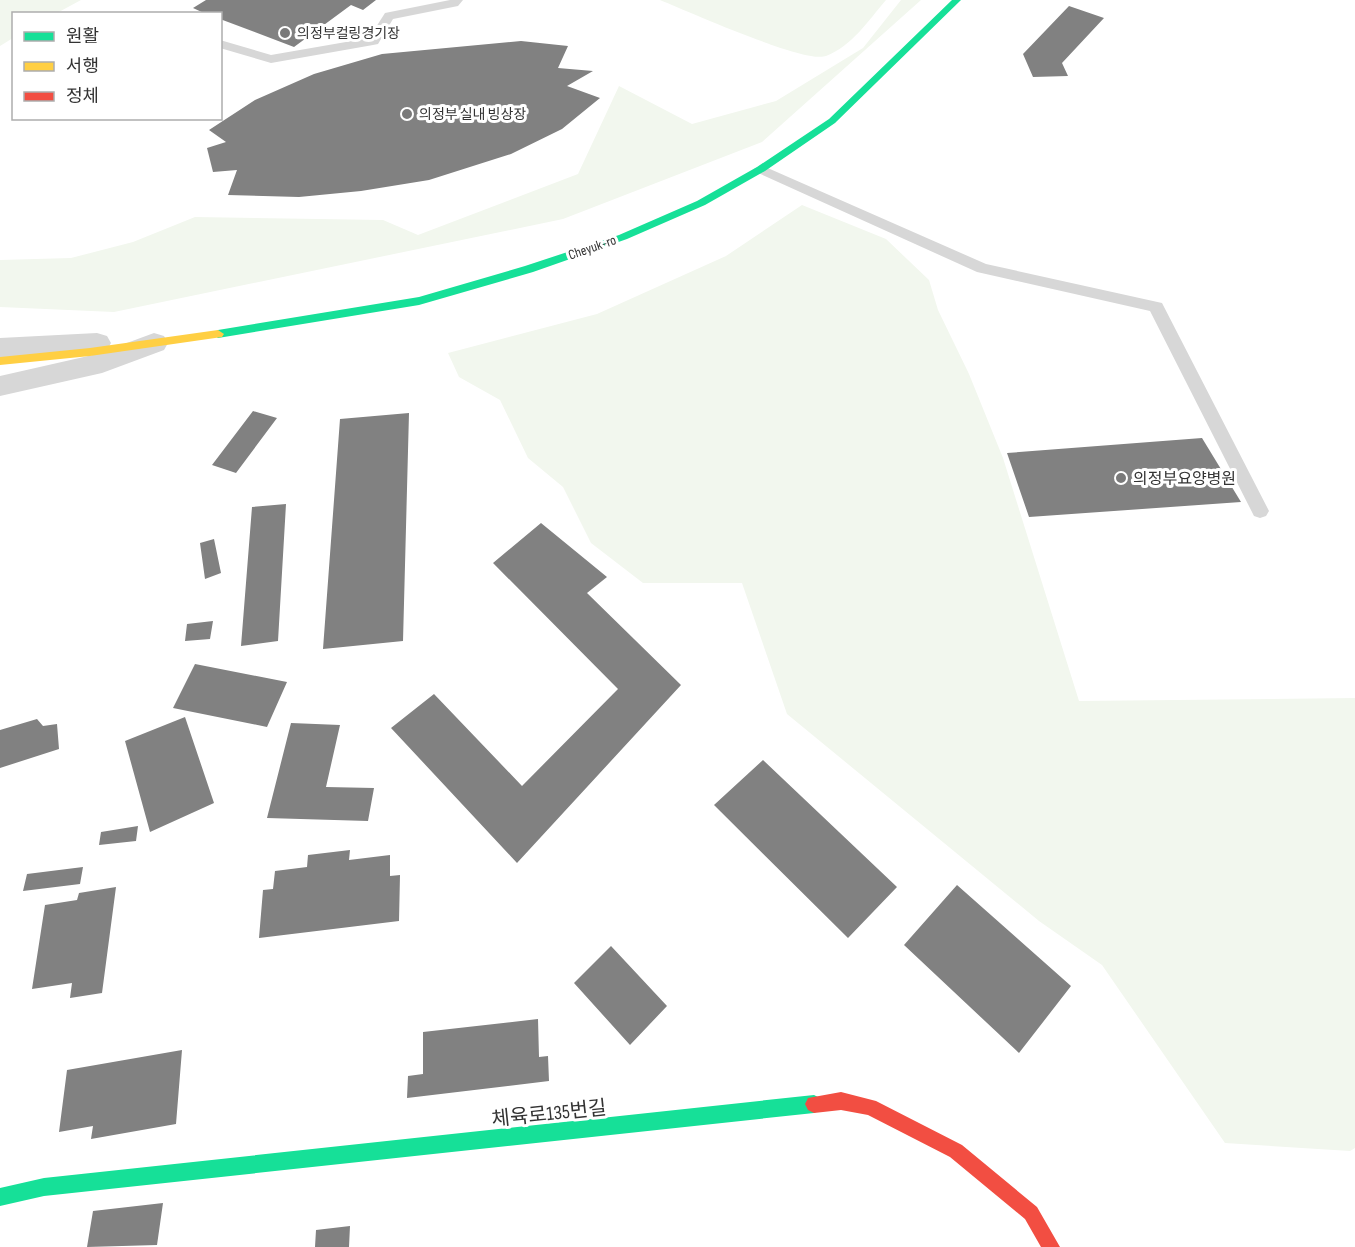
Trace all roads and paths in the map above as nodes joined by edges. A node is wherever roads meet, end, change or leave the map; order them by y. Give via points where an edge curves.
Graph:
1 (457, 0) edge
2 (957, 0) edge
3 (222, 45) edge
4 (761, 169) junction
5 (156, 342) junction
6 (0, 348) edge
7 (0, 361) edge
8 (0, 386) edge
9 (1260, 511) dead end
10 (0, 1197) edge
11 (1051, 1247) edge

1 - 3 lane via 389,16 373,40 271,59
2 - 4 street, Cheyuk-ro via 831,122
4 - 5 street, Cheyuk-ro via 701,203 623,237 419,301
4 - 9 lane via 982,268 1156,307
5 - 6 street
5 - 7 street, Cheyuk-ro
5 - 8 street via 102,363
10 - 11 street, 체육로135번길 via 44,1187 841,1101 870,1107 956,1151 1031,1213

